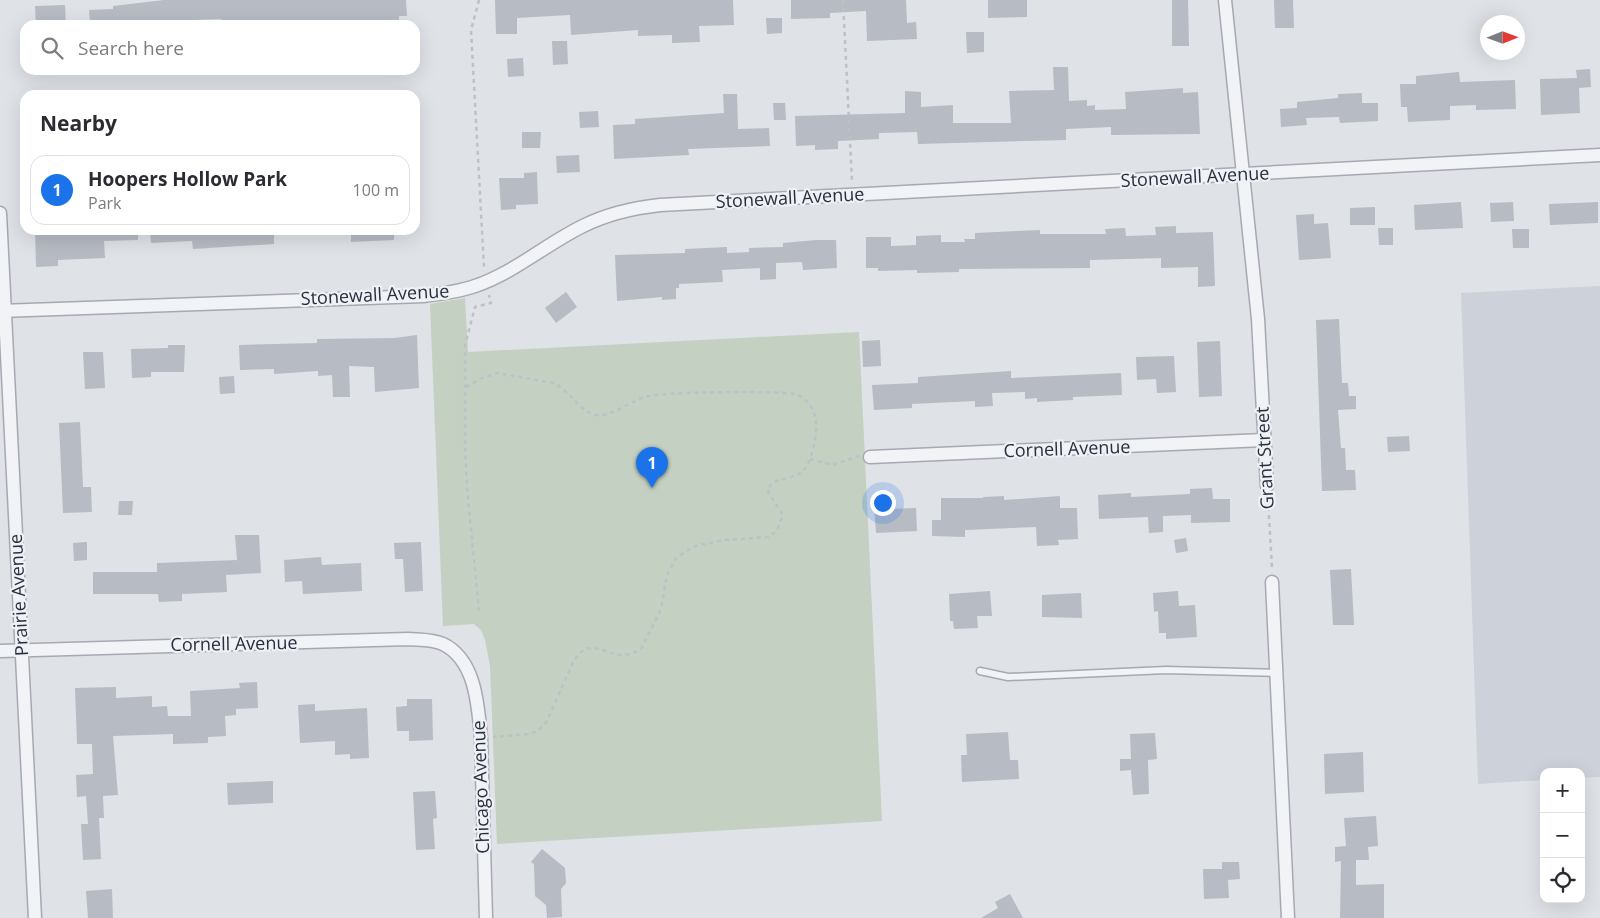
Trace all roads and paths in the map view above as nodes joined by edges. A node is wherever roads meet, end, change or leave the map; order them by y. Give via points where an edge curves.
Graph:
1 (478, 0) edge
2 (843, 0) edge
3 (1225, 0) edge
4 (1600, 155) edge
5 (1243, 174) junction
6 (852, 195) junction
7 (0, 213) edge
8 (486, 281) junction
9 (2, 311) edge
10 (466, 387) junction
11 (1264, 440) junction
12 (870, 457) joint
13 (810, 459) junction
14 (1267, 486) joint
15 (1272, 582) joint
16 (480, 611) dead end
17 (0, 650) edge
18 (22, 650) junction
19 (462, 660) joint
20 (980, 671) dead end
21 (1276, 673) junction
22 (481, 738) junction
23 (35, 918) edge
24 (486, 918) edge
25 (1288, 918) edge

1 - 8 path via 471,30
2 - 6 path
3 - 5 street, Grant Street
4 - 5 street, Stonewall Avenue
5 - 6 street, Stonewall Avenue
5 - 11 street, Grant Street via 1258,319
6 - 8 street, Stonewall Avenue via 660,205 616,212 580,227
7 - 9 street, Prairie Avenue
8 - 9 street, Stonewall Avenue via 451,292 423,296
8 - 10 path via 491,303 475,306 468,327
9 - 18 street, Prairie Avenue
10 - 13 path via 497,374 554,383 596,415 612,412 641,398 667,393 790,393 803,400 816,416 817,436
10 - 16 path via 467,488
11 - 12 street, Cornell Avenue
11 - 14 street, Grant Street
12 - 13 path via 855,456 832,465
13 - 22 path via 801,474 769,485 769,497 783,515 777,530 768,537 695,546 676,558 667,575 660,609 641,648 623,656 598,648 584,649 574,660 540,730 516,736
14 - 15 path, Grant Street
15 - 21 street
17 - 18 street, Cornell Avenue
18 - 19 street, Cornell Avenue via 422,640 442,643
18 - 23 street, Prairie Avenue
19 - 22 street, Chicago Avenue via 474,688
20 - 21 lane via 1008,677 1166,670
21 - 25 street
22 - 24 street, Chicago Avenue

